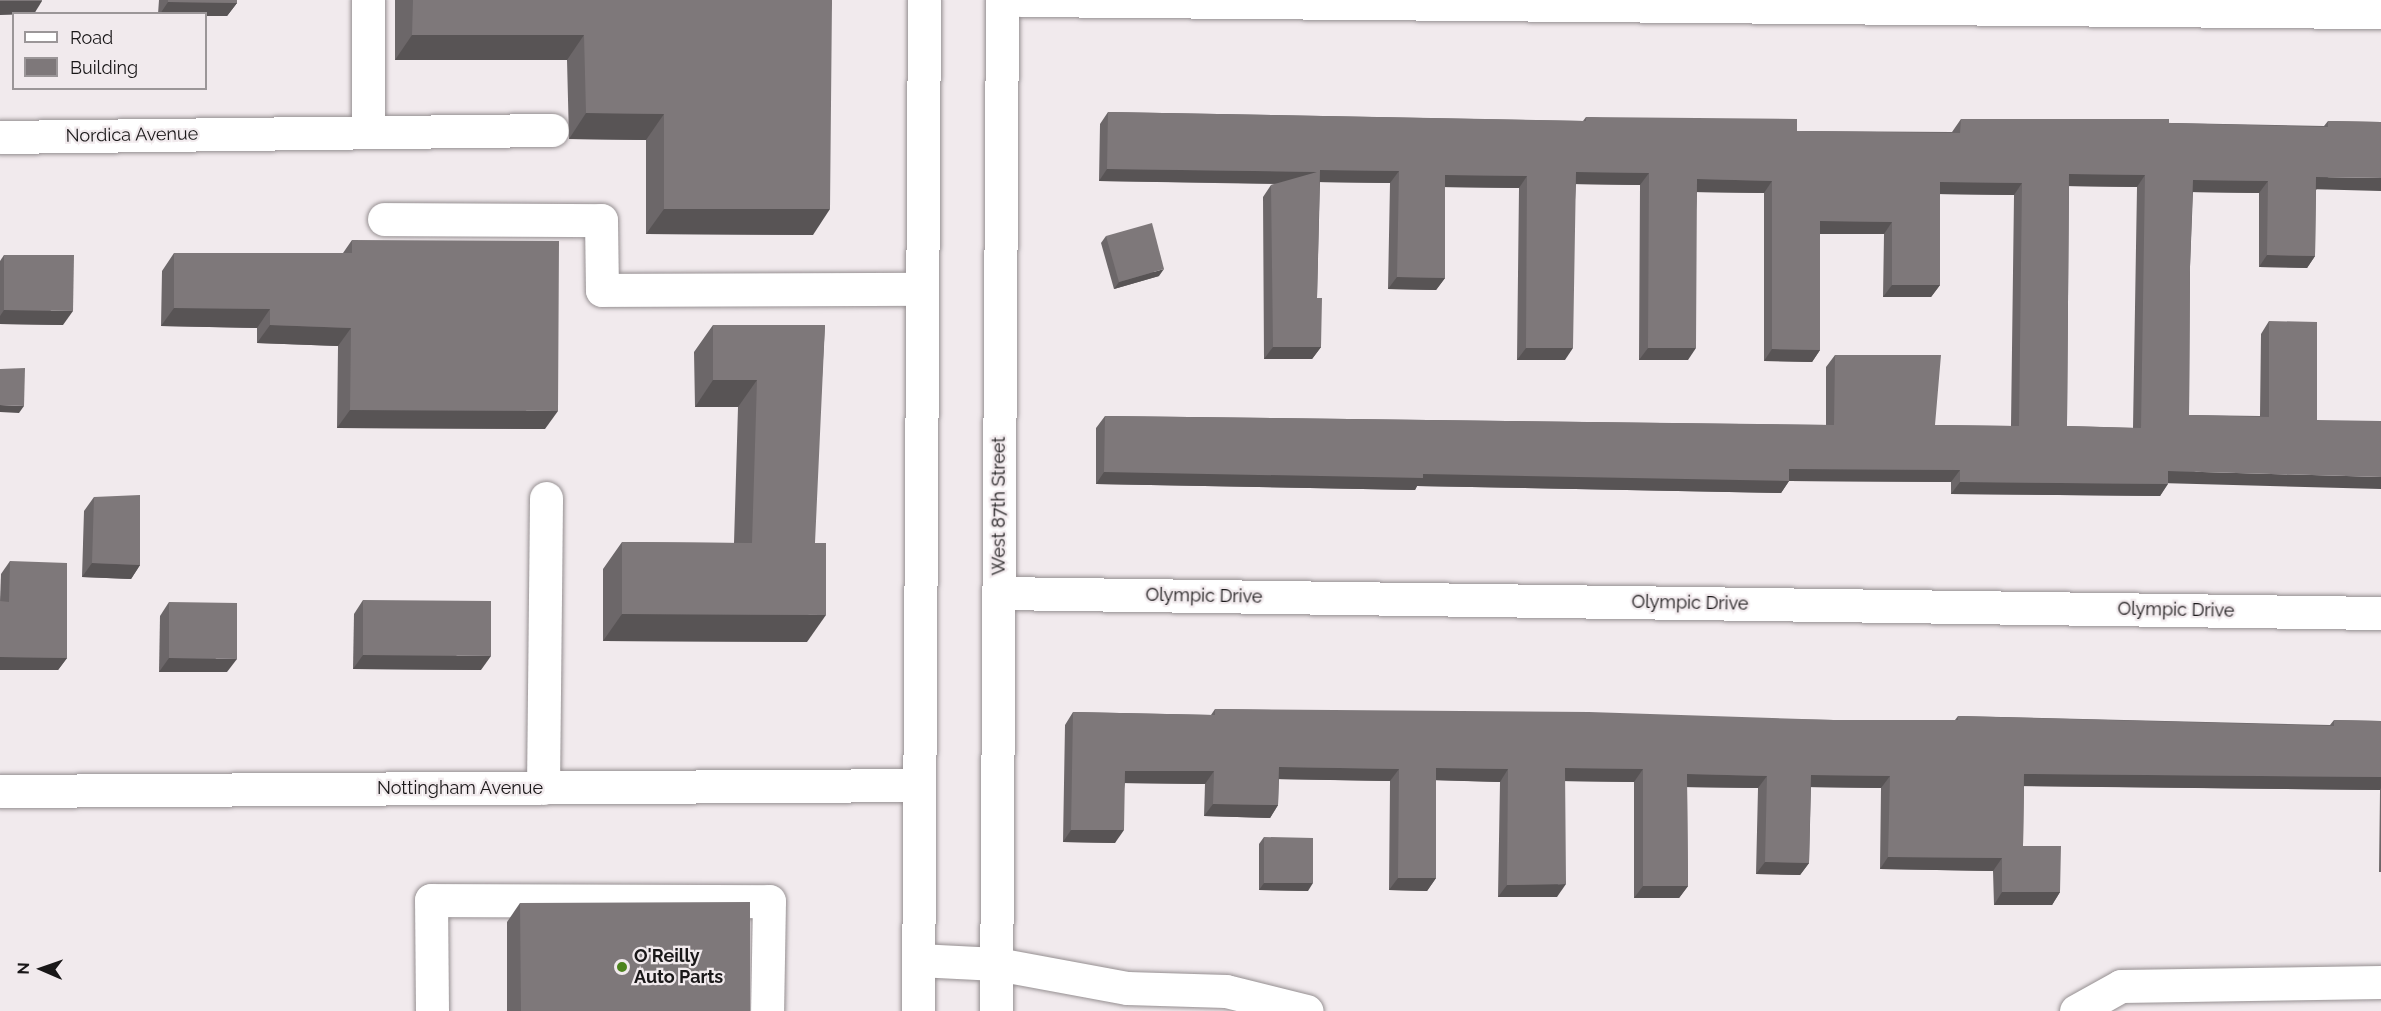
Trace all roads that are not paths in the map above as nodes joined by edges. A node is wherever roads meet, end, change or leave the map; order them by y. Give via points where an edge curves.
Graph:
1 (368, 0) edge
2 (924, 0) edge
3 (1002, 0) edge
4 (1021, 0) edge
5 (2381, 12) edge
6 (552, 130) dead end
7 (368, 132) junction
8 (0, 137) edge
9 (384, 219) dead end
10 (922, 289) junction
11 (546, 498) dead end
12 (999, 593) junction
13 (2381, 613) edge
14 (919, 785) junction
15 (543, 788) junction
16 (0, 791) edge
17 (918, 960) junction
18 (996, 964) junction
19 (2381, 982) edge
20 (432, 1011) edge
21 (767, 1011) edge
22 (918, 1011) edge
23 (996, 1011) edge
24 (1307, 1011) edge
25 (2076, 1011) edge

1 - 7 street
2 - 10 street
3 - 12 street, West 87th Street
4 - 5 street
6 - 7 street, Nordica Avenue
7 - 8 street, Nordica Avenue
9 - 10 street via 601,220 602,290
10 - 14 street
11 - 15 street
12 - 13 street, Olympic Drive
12 - 18 street, West 87th Street
14 - 15 street, Nottingham Avenue
14 - 17 street
15 - 16 street, Nottingham Avenue
17 - 18 street
17 - 22 street
18 - 23 street, West 87th Street
18 - 24 street via 1126,988 1226,991
19 - 25 street via 2121,986
20 - 21 street via 431,900 769,901

